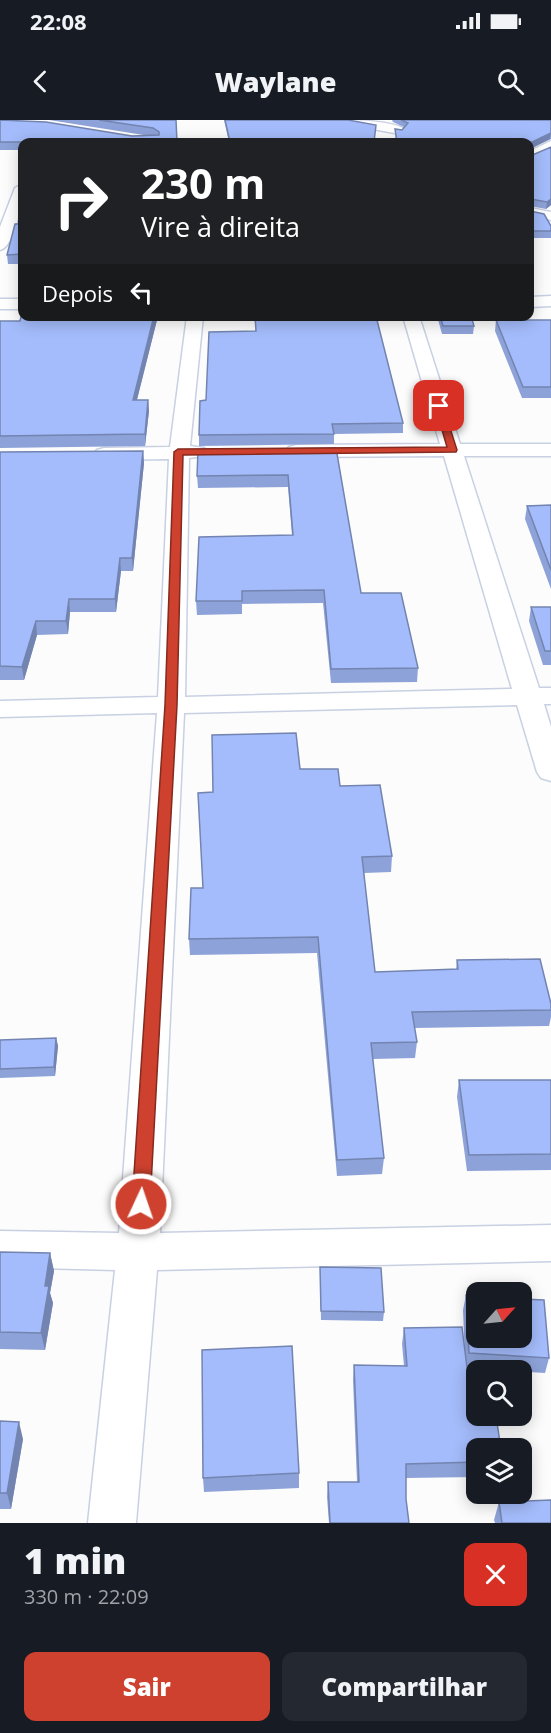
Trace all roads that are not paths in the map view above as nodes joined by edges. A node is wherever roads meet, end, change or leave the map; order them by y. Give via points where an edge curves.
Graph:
1 (339, 120) edge
2 (415, 123) edge
3 (400, 130) junction
4 (379, 138) dead end
5 (551, 145) edge
6 (534, 154) edge
7 (18, 199) edge
8 (534, 213) edge
9 (551, 216) edge
10 (0, 246) edge
11 (534, 290) edge
12 (551, 290) edge
13 (0, 294) edge
14 (18, 294) edge
15 (534, 302) edge
16 (551, 302) edge
17 (0, 304) edge
18 (18, 304) edge
19 (194, 321) edge
20 (413, 321) edge
21 (453, 450) junction
22 (551, 450) edge
23 (178, 452) junction
24 (214, 452) edge
25 (274, 452) edge
26 (83, 454) edge
27 (539, 696) edge
28 (171, 705) junction
29 (0, 709) edge
30 (551, 772) edge
31 (551, 1243) edge
32 (0, 1249) edge
33 (138, 1252) junction
34 (112, 1523) edge

1 - 3 street
2 - 3 street
3 - 4 street
5 - 6 street
7 - 10 street
8 - 9 street
11 - 12 street
13 - 14 street
15 - 16 street
17 - 18 street
19 - 23 street
20 - 21 street
21 - 22 street
21 - 25 street
21 - 27 street
23 - 24 street
23 - 26 street
23 - 28 street
27 - 28 street
27 - 30 street
28 - 29 street
28 - 33 street
31 - 33 street
32 - 33 street
33 - 34 street

